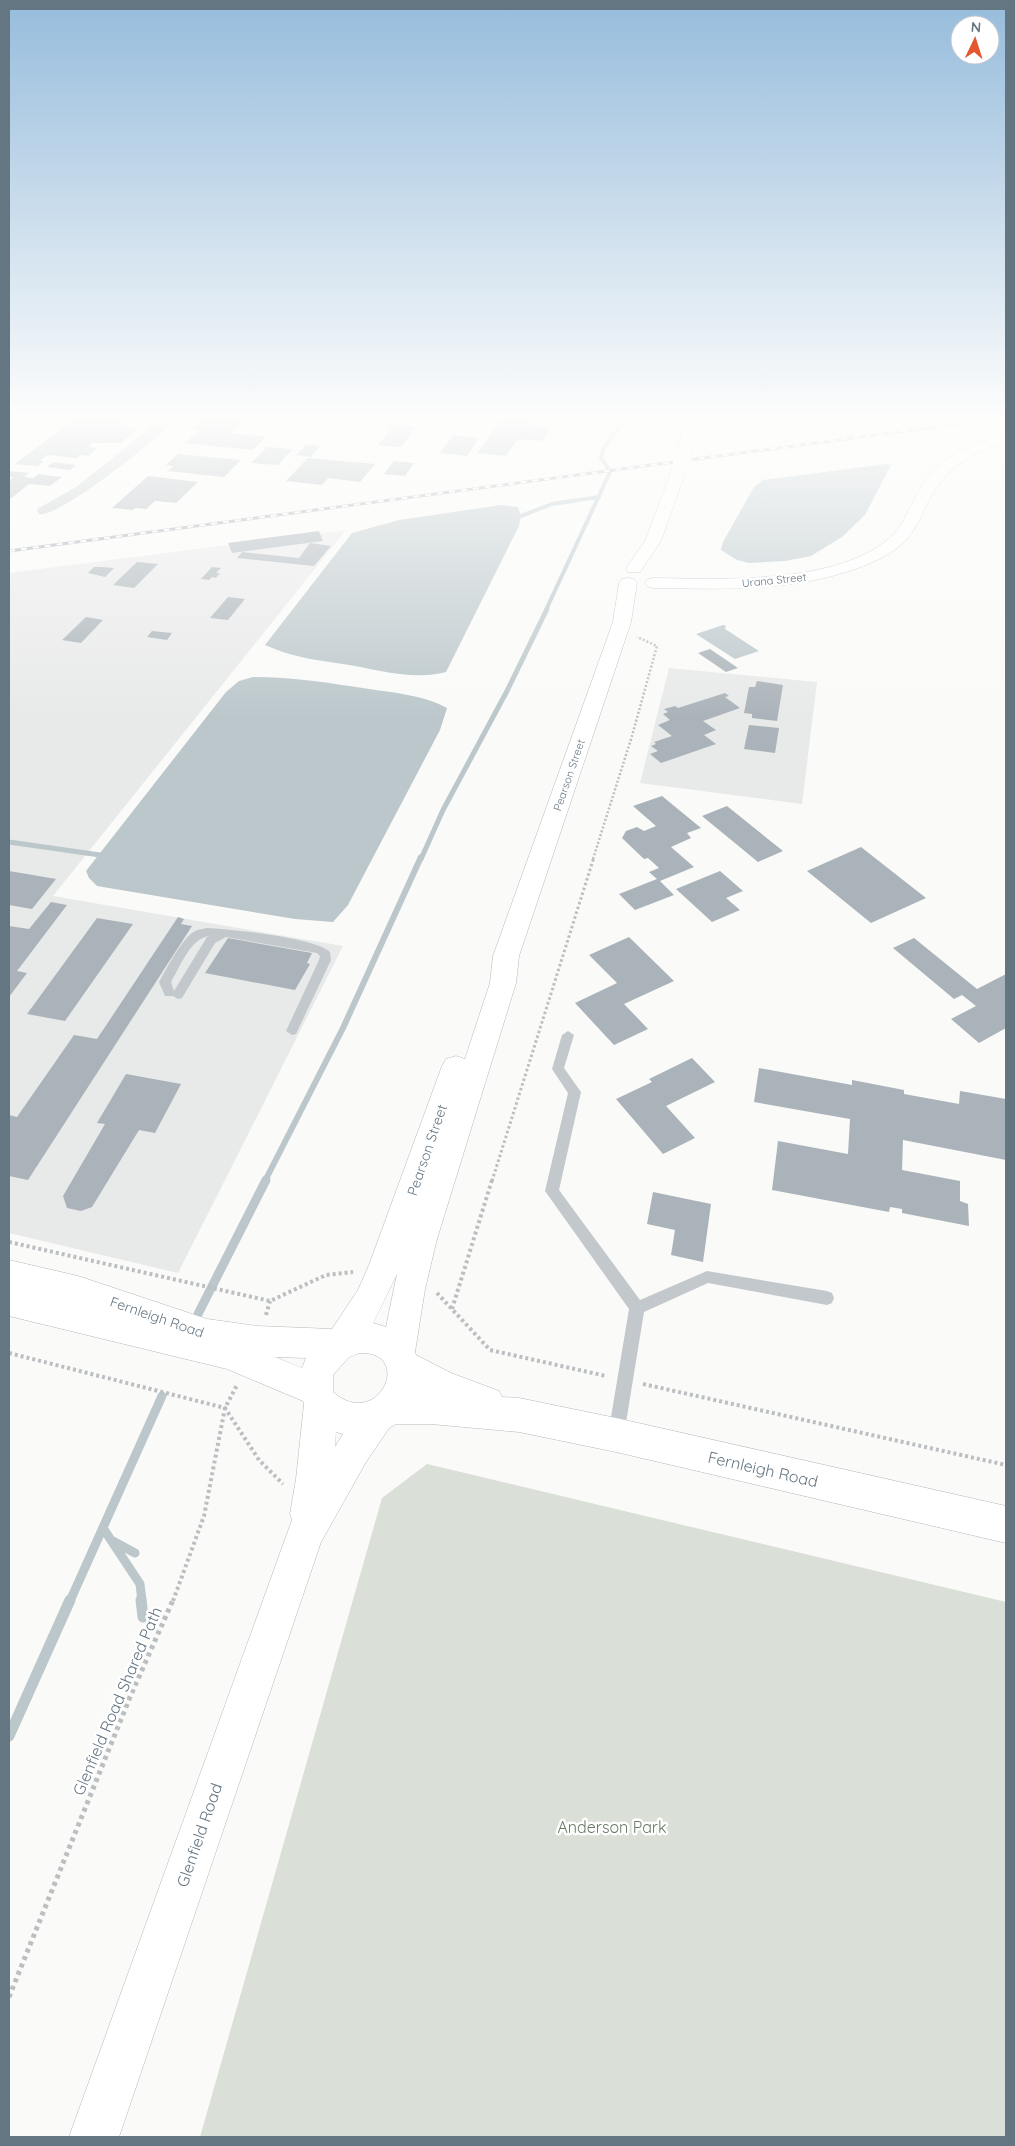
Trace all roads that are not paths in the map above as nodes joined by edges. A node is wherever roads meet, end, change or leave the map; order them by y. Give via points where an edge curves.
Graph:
1 (661, 518) edge
2 (912, 518) edge
3 (652, 541) junction
4 (631, 576) junction
5 (653, 578) junction
6 (628, 629) junction
7 (228, 934) junction
8 (506, 956) junction
9 (292, 1031) dead end
10 (568, 1035) dead end
11 (9, 1274) edge
12 (827, 1298) dead end
13 (9, 1302) edge
14 (637, 1308) junction
15 (341, 1343) junction
16 (401, 1360) junction
17 (318, 1397) junction
18 (383, 1413) junction
19 (519, 1415) junction
20 (616, 1435) junction
21 (1006, 1525) edge
22 (305, 1533) junction
23 (94, 2137) edge

1 - 3 main road, Pearson Street
2 - 5 main road, Urana Street via 897,540 881,551 846,567 810,577 726,584
3 - 4 main road, Pearson Street
3 - 5 main road, Pearson Street
4 - 5 main road
4 - 6 main road, Pearson Street
5 - 6 main road, Pearson Street
6 - 8 main road, Pearson Street
7 - 7 lane via 204,933 194,937 165,982 173,994 211,940
7 - 9 lane via 325,953 325,960
8 - 15 main road, Pearson Street via 489,982 385,1265 369,1300
8 - 16 main road, Pearson Street via 503,984 421,1239 409,1289
10 - 14 lane via 558,1069 575,1092 552,1191
11 - 15 main road, Fernleigh Road via 78,1290 207,1334 257,1341
12 - 14 lane via 707,1278
13 - 17 main road, Fernleigh Road via 230,1354
14 - 20 lane
15 - 16 main road via 373,1338 387,1343
15 - 17 main road via 320,1362 315,1376
16 - 18 main road via 405,1381 400,1395
16 - 19 main road, Fernleigh Road via 439,1384
17 - 18 main road via 331,1413 345,1420 360,1421
17 - 22 main road, Glenfield Road via 314,1479
18 - 19 main road, Fernleigh Road via 432,1408
18 - 22 main road, Glenfield Road via 353,1450
19 - 20 main road, Fernleigh Road
20 - 21 main road, Fernleigh Road
22 - 23 main road, Glenfield Road

